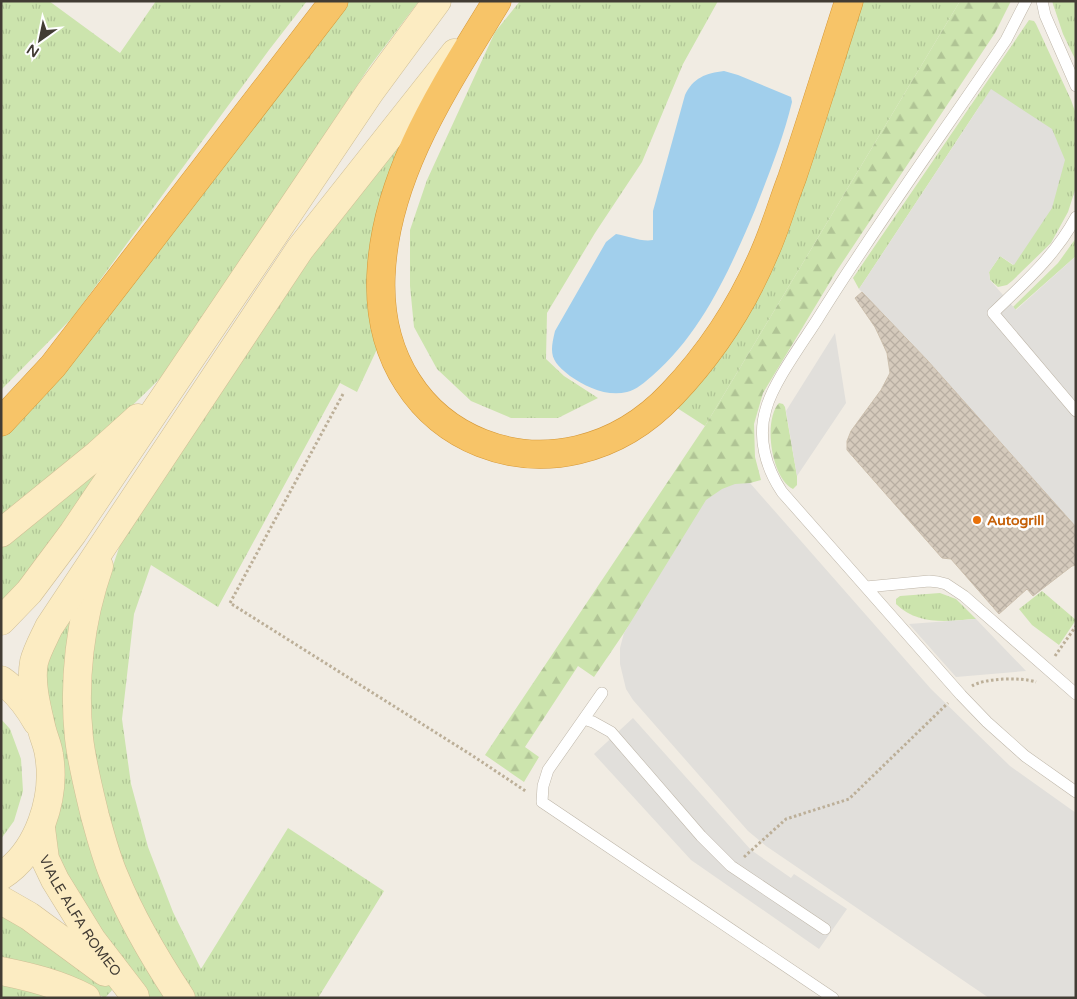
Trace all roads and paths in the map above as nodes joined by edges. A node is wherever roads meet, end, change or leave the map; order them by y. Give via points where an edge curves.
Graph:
1 (334, 1) edge
2 (437, 1) edge
3 (497, 1) edge
4 (849, 1) edge
5 (1026, 1) edge
6 (1042, 1) edge
7 (1076, 86) edge
8 (1076, 217) edge
9 (178, 377) junction
10 (344, 394) dead end
11 (1076, 411) edge
12 (1, 422) edge
13 (111, 531) junction
14 (1, 533) edge
15 (866, 587) junction
16 (1, 621) edge
17 (1076, 626) edge
18 (1048, 670) junction
19 (1, 680) edge
20 (602, 693) dead end
21 (961, 694) junction
22 (1076, 694) edge
23 (584, 719) junction
24 (42, 730) junction
25 (1076, 792) edge
26 (542, 802) junction
27 (41, 828) junction
28 (733, 868) junction
29 (1, 876) edge
30 (1, 900) edge
31 (825, 929) dead end
32 (1, 971) edge
33 (136, 997) edge
34 (86, 998) edge
35 (181, 998) edge
36 (833, 998) edge

1 - 12 highway via 53,366
2 - 9 main road via 370,92
3 - 4 highway via 439,97 406,169 384,243 382,310 394,357 423,402 441,420 470,438 500,450 530,455 582,450 616,438 647,417 671,395 721,333 767,248
3 - 13 main road via 300,249
5 - 15 lane via 1006,40 832,296 784,373 766,409 762,438 774,480
6 - 7 lane
8 - 11 lane via 1042,265 993,312
9 - 14 main road via 98,454
9 - 16 main road via 52,564
10 - 26 path via 230,603
13 - 24 main road via 49,627 34,662 33,678
13 - 35 main road via 92,587 81,636 79,738 91,800 114,878 154,955
15 - 18 lane via 930,581 946,584
15 - 21 lane
17 - 18 path
18 - 21 path via 1041,684 1023,678 977,683
18 - 22 lane
19 - 24 main road via 28,706
20 - 23 lane
21 - 25 lane via 1010,743
21 - 28 path via 945,705 849,799 786,819
23 - 26 lane via 548,770
23 - 28 lane via 611,732
24 - 27 main road via 49,755 51,790
26 - 36 lane
27 - 29 main road via 26,852
27 - 33 main road, VIALE ALFA ROMEO via 45,859 55,880 92,940
28 - 31 lane
30 - 33 main road, VIALE ALFA ROMEO via 29,916
32 - 34 main road via 33,977

